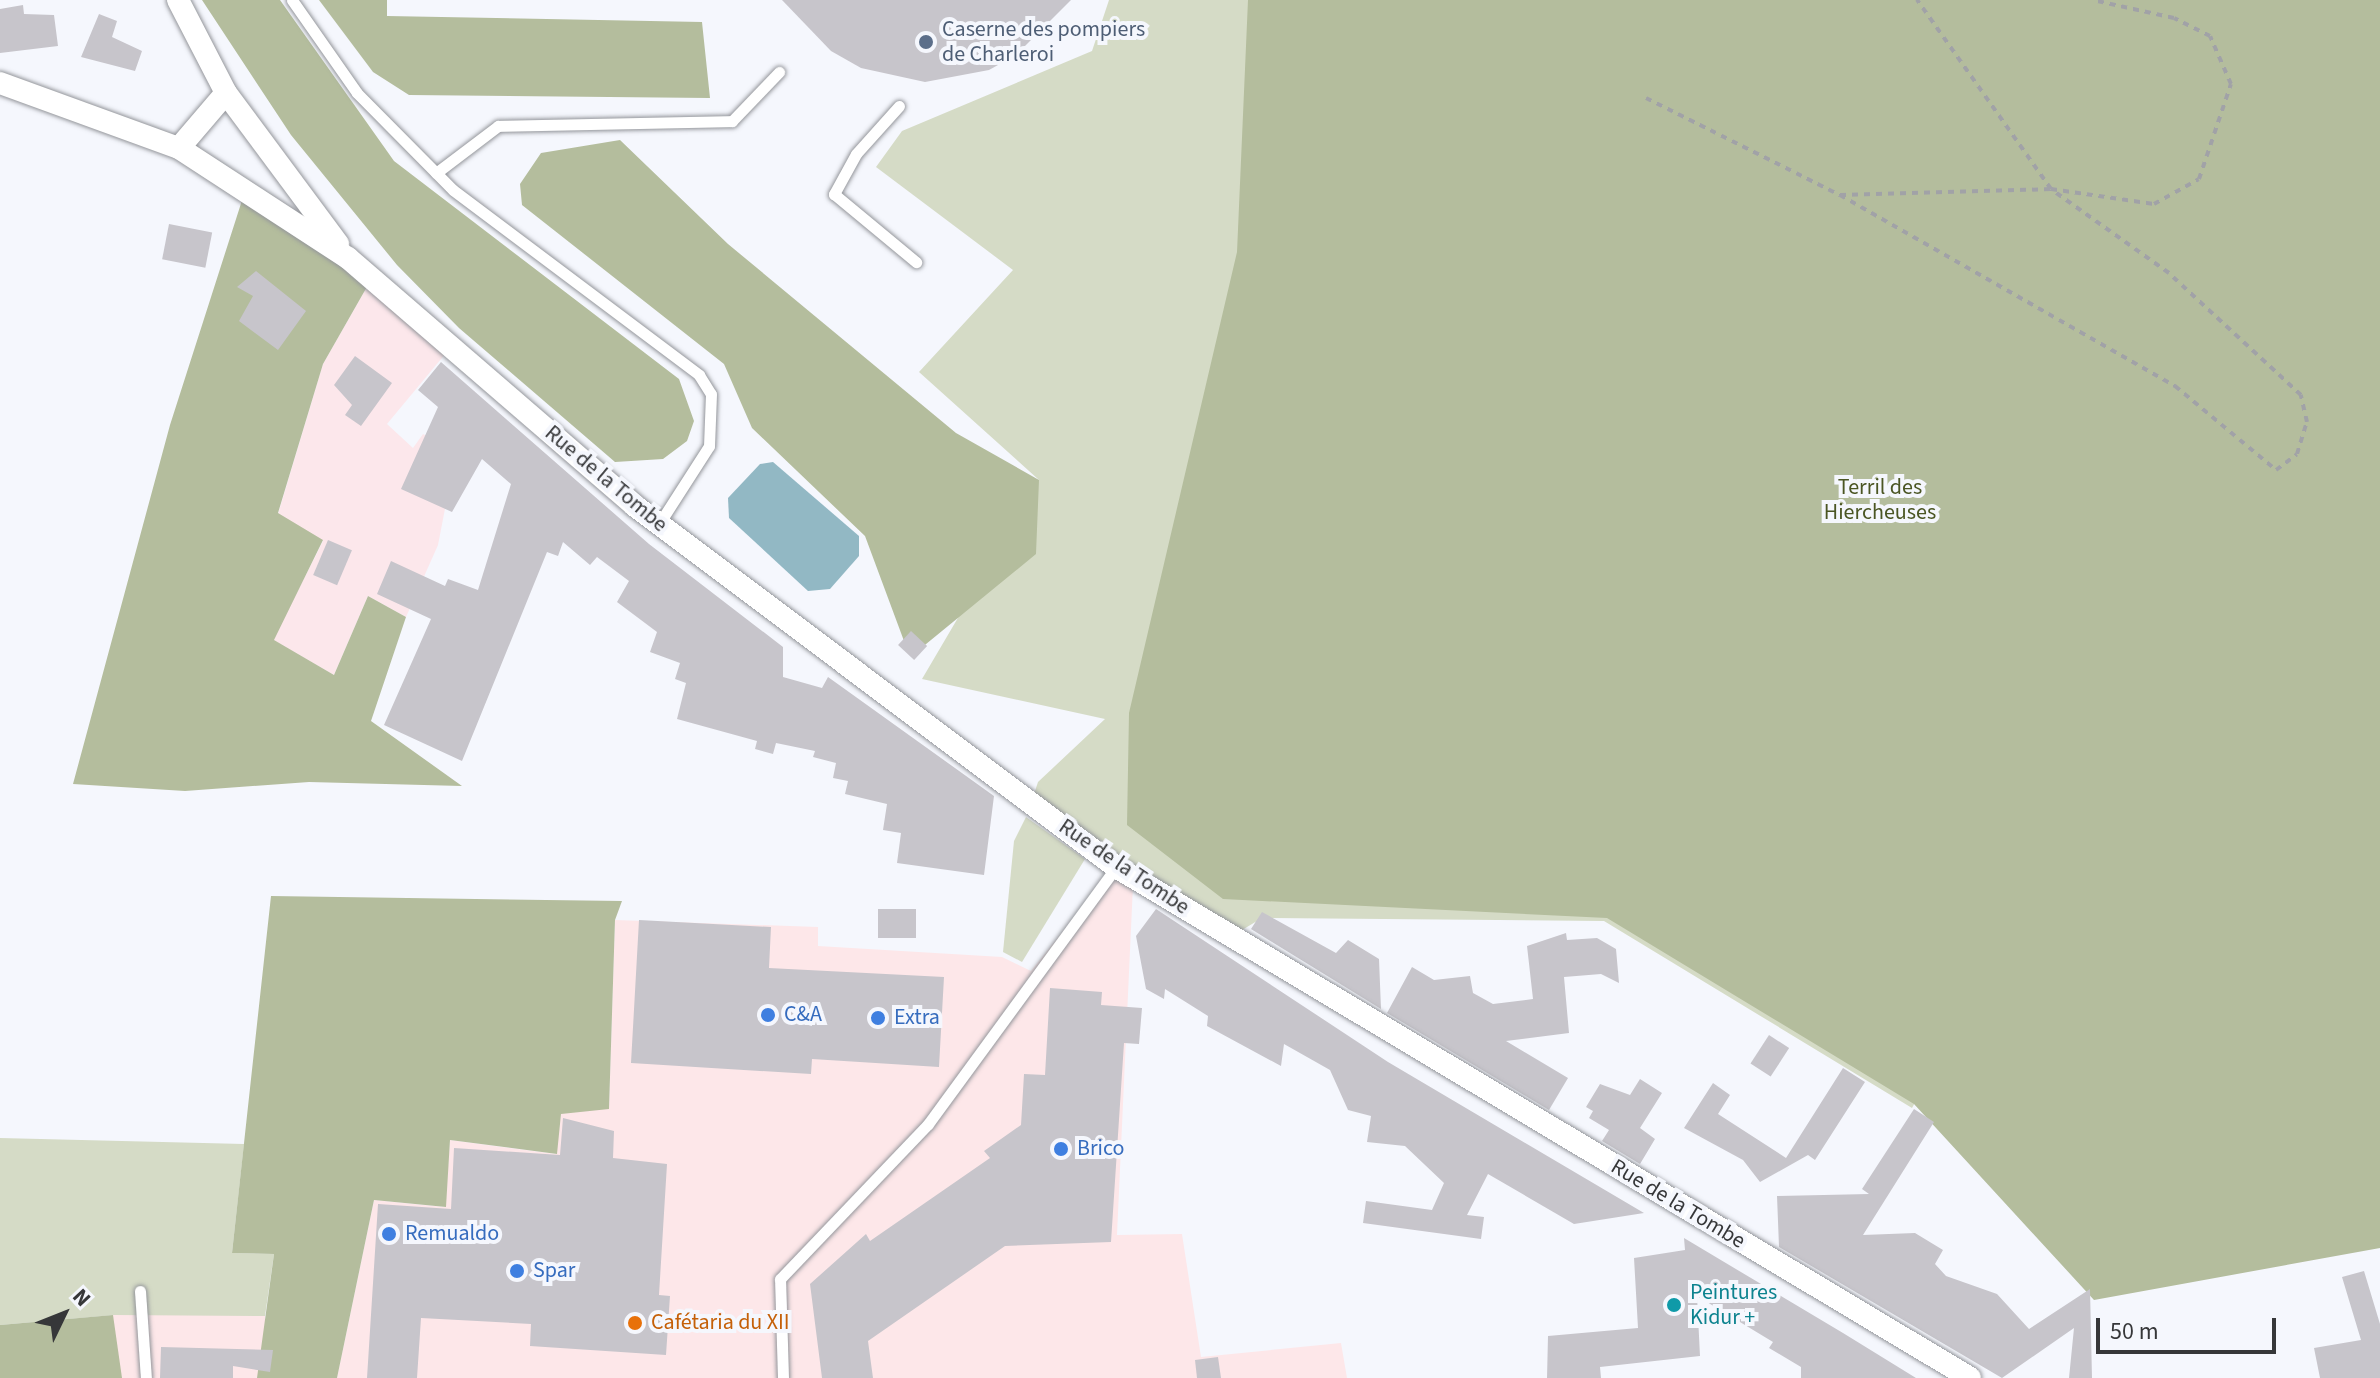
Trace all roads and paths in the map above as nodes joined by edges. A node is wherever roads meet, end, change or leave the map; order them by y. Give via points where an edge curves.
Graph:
1 (178, 0) edge
2 (292, 0) edge
3 (1917, 0) edge
4 (2093, 0) edge
5 (779, 72) dead end
6 (0, 83) edge
7 (226, 93) junction
8 (1646, 98) dead end
9 (899, 106) dead end
10 (179, 148) junction
11 (436, 173) junction
12 (2051, 189) junction
13 (1840, 195) junction
14 (348, 258) junction
15 (916, 262) dead end
16 (659, 524) junction
17 (1116, 867) junction
18 (140, 1291) dead end
19 (146, 1378) edge
20 (783, 1378) edge
21 (1970, 1378) edge

1 - 7 street, Rue de la Tombe
2 - 11 lane via 357,93
3 - 12 path
4 - 12 path via 2174,18 2210,36 2231,84 2199,179 2154,204
5 - 11 lane via 732,121 498,126
6 - 10 street, Rue de la Tombe
7 - 10 street
7 - 14 street, Rue de la Tombe
8 - 13 path
9 - 15 lane via 856,154 834,194
10 - 14 street, Rue de la Tombe
11 - 16 lane via 699,375 711,394 709,446
12 - 13 path
12 - 13 path via 2169,273 2301,395 2307,422 2297,454 2276,470 2175,386
14 - 16 street, Rue de la Tombe
16 - 17 street, Rue de la Tombe
17 - 20 lane via 928,1124 780,1279
17 - 21 street, Rue de la Tombe
18 - 19 lane

